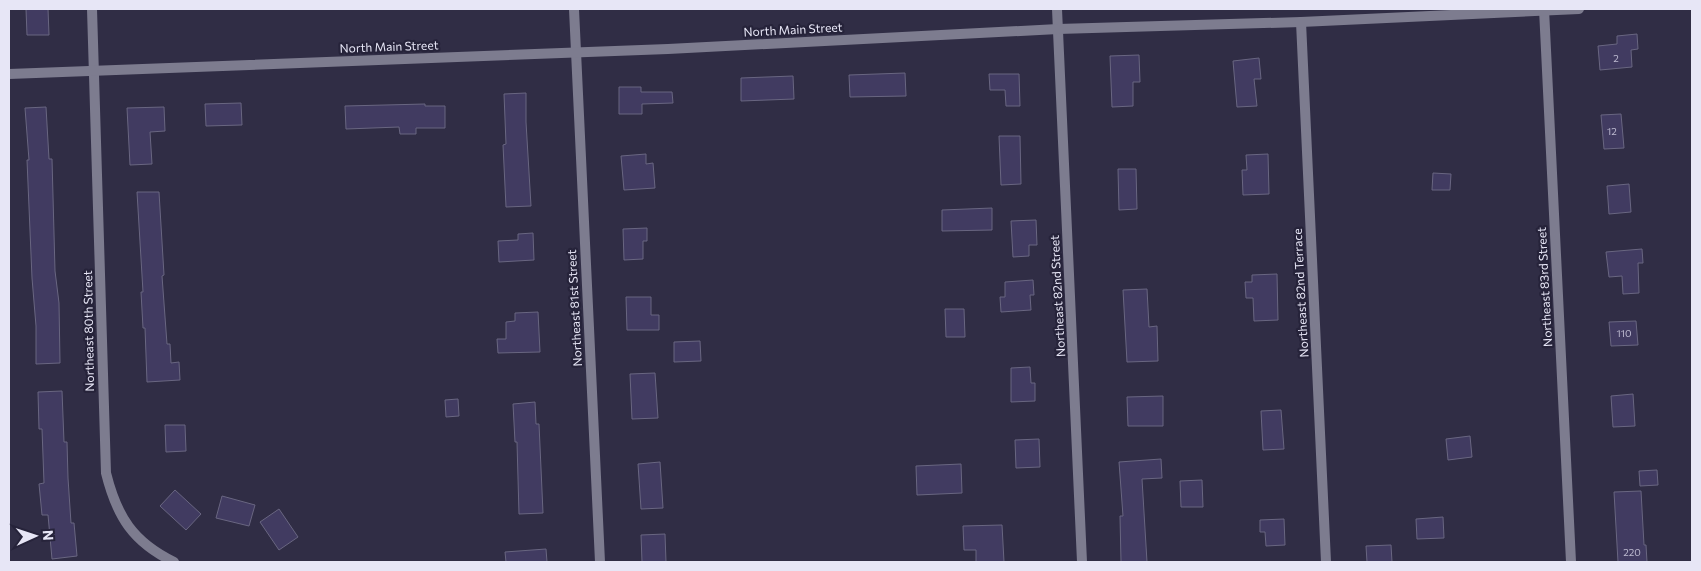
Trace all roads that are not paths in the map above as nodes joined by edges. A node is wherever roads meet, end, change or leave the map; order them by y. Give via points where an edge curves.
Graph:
1 (92, 9) edge
2 (574, 9) edge
3 (1057, 9) edge
4 (1544, 9) edge
5 (1579, 9) edge
6 (1301, 22) junction
7 (1058, 30) junction
8 (575, 52) junction
9 (95, 70) junction
10 (9, 74) edge
11 (174, 562) edge
12 (600, 562) edge
13 (1082, 562) edge
14 (1326, 562) edge
15 (1570, 562) edge

1 - 9 street, Northeast 80th Street
2 - 8 street, Northeast 81st Street
3 - 7 street, Northeast 82nd Street
4 - 5 street, North Main Street
4 - 6 street, North Main Street
4 - 15 street, Northeast 83rd Street
6 - 7 street, North Main Street
6 - 14 street, Northeast 82nd Terrace
7 - 8 street, North Main Street
7 - 13 street, Northeast 82nd Street
8 - 9 street, North Main Street
8 - 12 street, Northeast 81st Street
9 - 10 street, North Main Street
9 - 11 street, Northeast 80th Street via 106,473 112,498 125,521 142,541

